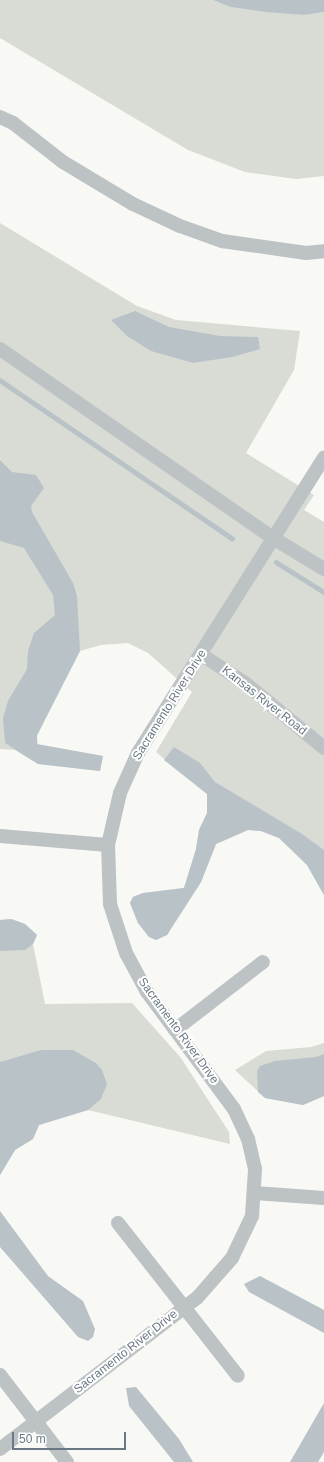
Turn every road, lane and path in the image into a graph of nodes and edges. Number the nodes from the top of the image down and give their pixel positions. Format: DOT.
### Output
graph roads {
  1 [pos="0,117"];
  2 [pos="324,251"];
  3 [pos="0,348"];
  4 [pos="324,458"];
  5 [pos="273,538"];
  6 [pos="324,569"];
  7 [pos="202,655"];
  8 [pos="324,748"];
  9 [pos="0,836"];
  10 [pos="108,845"];
  11 [pos="263,962"];
  12 [pos="175,1030"];
  13 [pos="255,1194"];
  14 [pos="324,1198"];
  15 [pos="118,1223"];
  16 [pos="185,1307"];
  17 [pos="0,1375"];
  18 [pos="238,1376"];
  19 [pos="37,1422"];
  20 [pos="0,1449"];
  21 [pos="67,1462"];
  1 -- 2 [label="street"];
  3 -- 5 [label="street"];
  4 -- 5 [label="street, Sacramento River Drive"];
  5 -- 6 [label="street"];
  5 -- 7 [label="street, Sacramento River Drive"];
  7 -- 8 [label="street, Kansas River Road"];
  7 -- 10 [label="street, Sacramento River Drive"];
  9 -- 10 [label="street"];
  10 -- 12 [label="street, Sacramento River Drive"];
  11 -- 12 [label="street"];
  12 -- 13 [label="street, Sacramento River Drive"];
  13 -- 14 [label="street"];
  13 -- 16 [label="street, Sacramento River Drive"];
  15 -- 16 [label="street"];
  16 -- 18 [label="street"];
  16 -- 19 [label="street, Sacramento River Drive"];
  17 -- 19 [label="street"];
  19 -- 20 [label="street, Sacramento River Drive"];
  19 -- 21 [label="street"];
}
